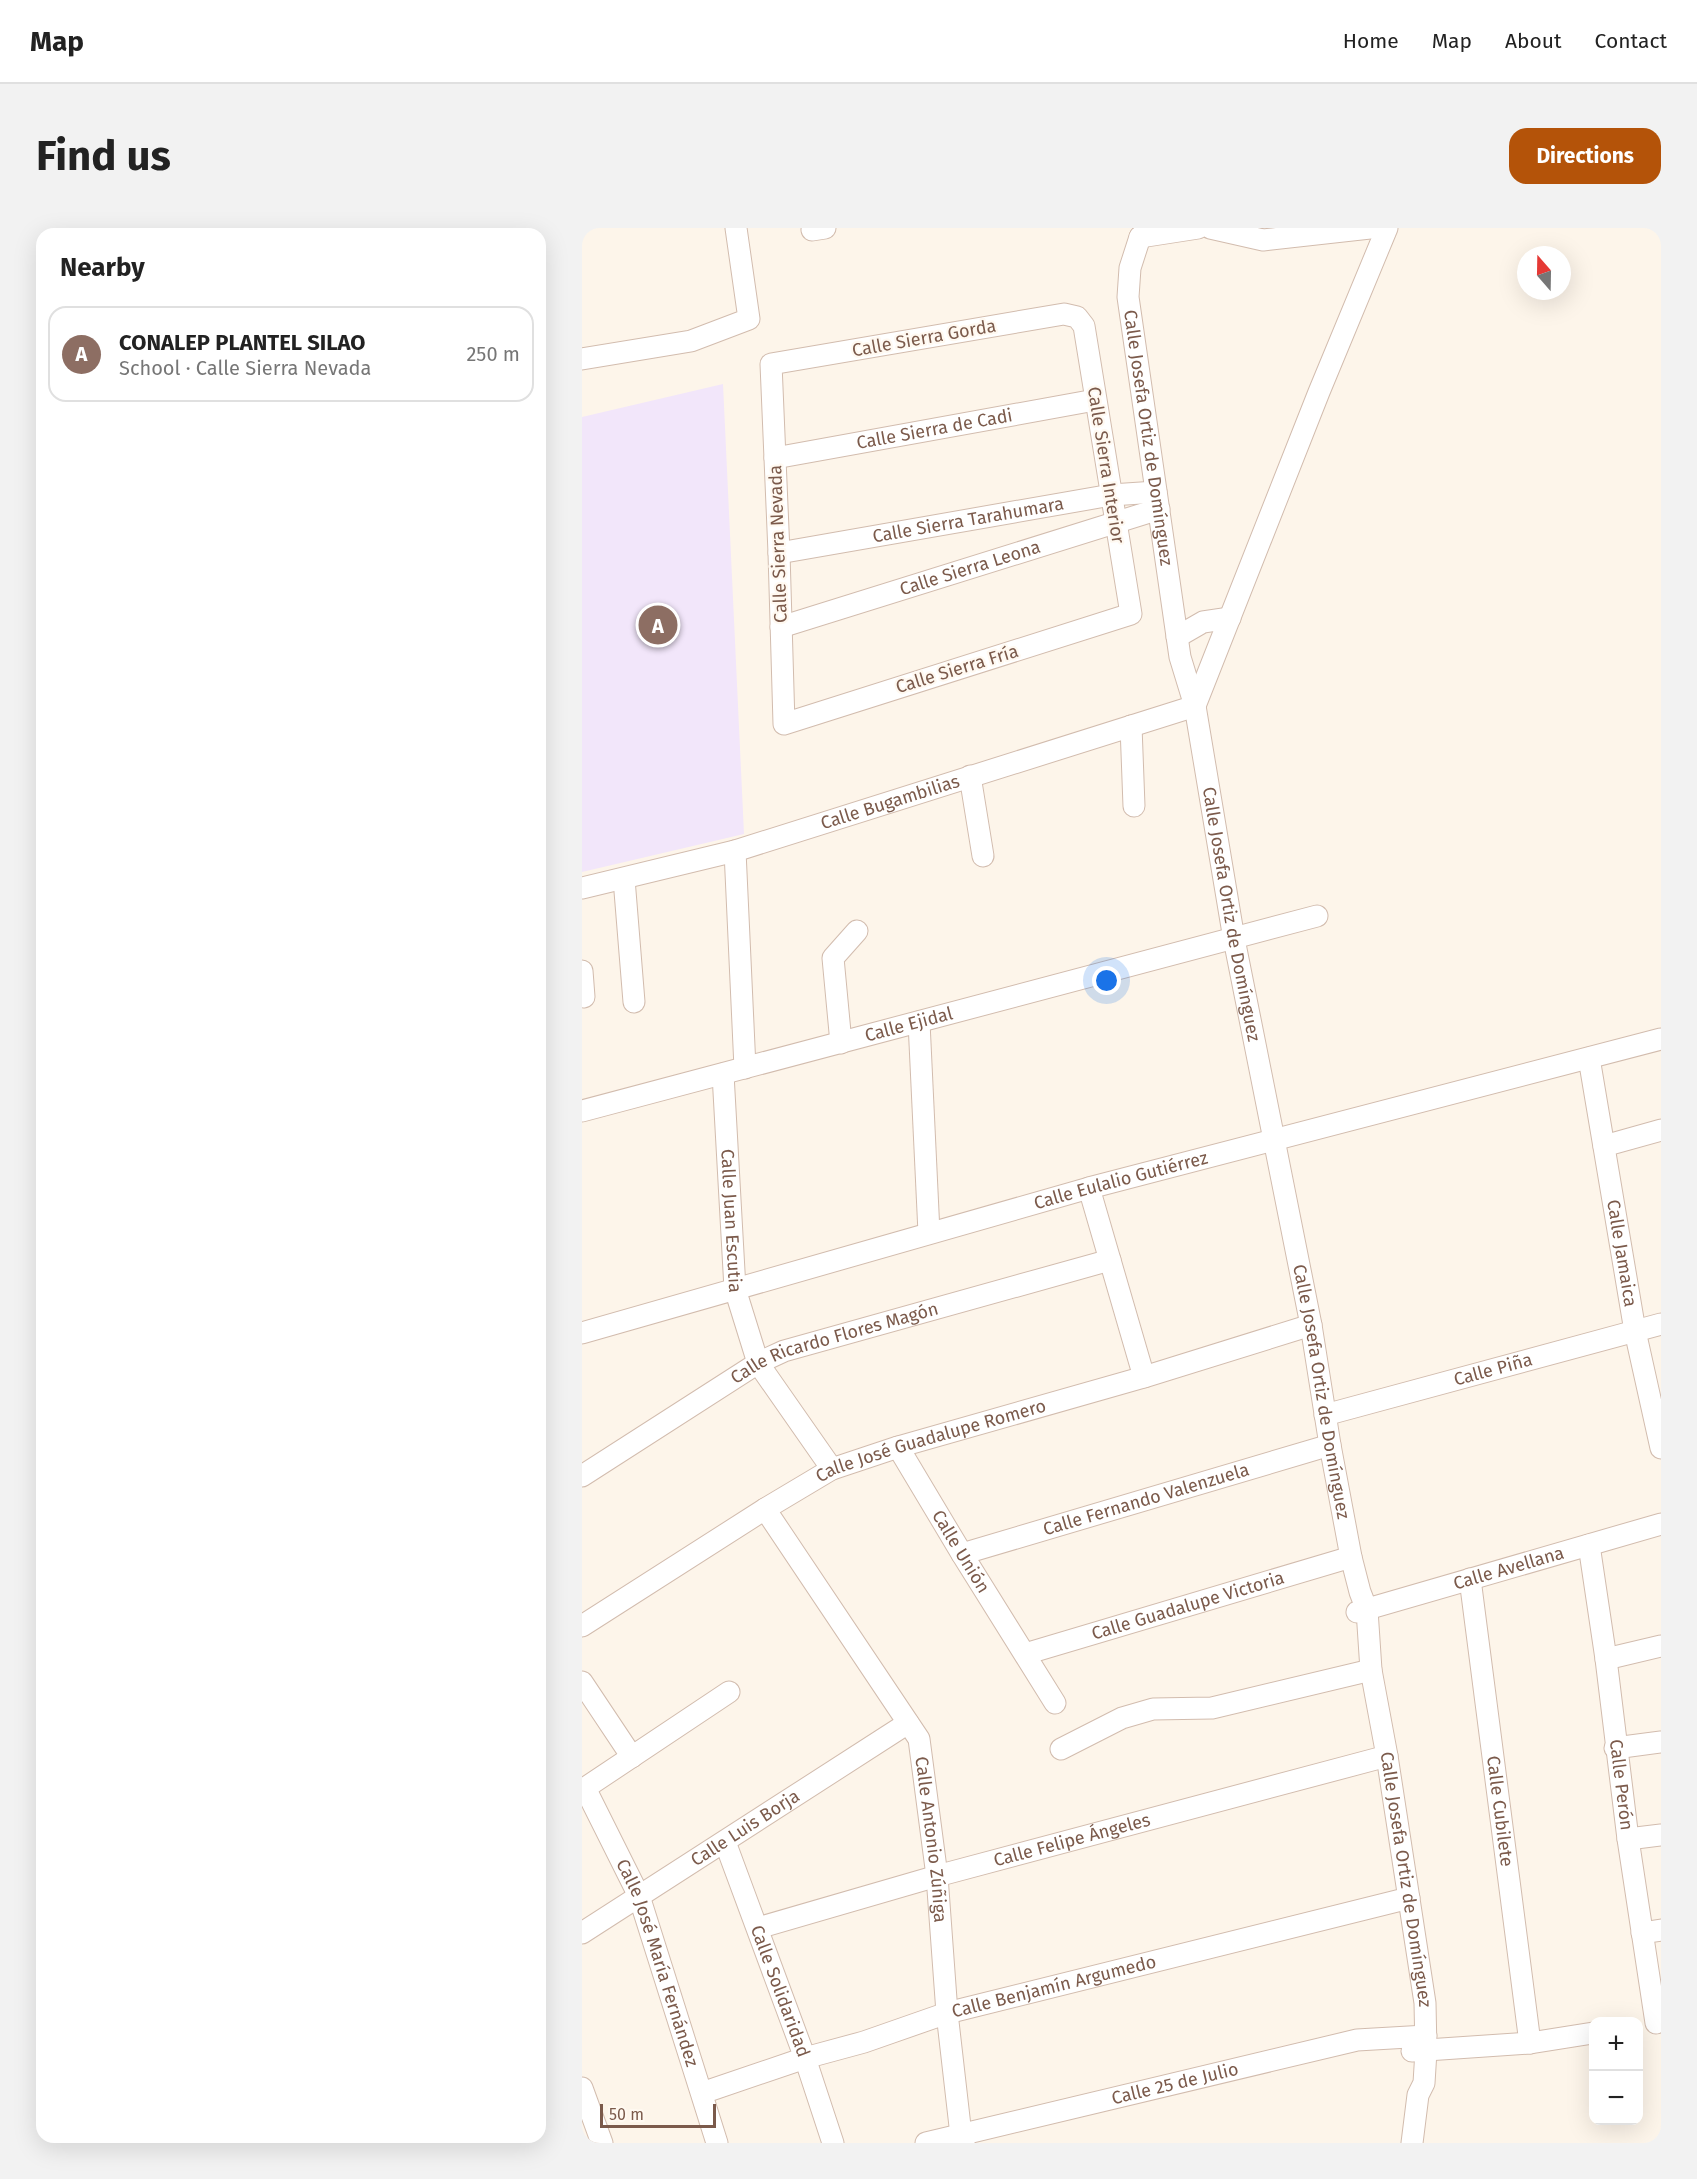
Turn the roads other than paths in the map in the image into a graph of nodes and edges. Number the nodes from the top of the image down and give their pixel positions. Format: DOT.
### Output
graph roads {
  1 [pos="736,228"];
  2 [pos="1198,228"];
  3 [pos="1210,228"];
  4 [pos="1370,228"];
  5 [pos="1387,228"];
  6 [pos="1138,233"];
  7 [pos="1077,317"];
  8 [pos="582,359"];
  9 [pos="771,364"];
  10 [pos="1095,400"];
  11 [pos="775,458"];
  12 [pos="1112,495"];
  13 [pos="1158,500"];
  14 [pos="1116,521"];
  15 [pos="779,553"];
  16 [pos="1131,614"];
  17 [pos="1230,618"];
  18 [pos="781,627"];
  19 [pos="1177,637"];
  20 [pos="1195,706"];
  21 [pos="784,724"];
  22 [pos="1131,726"];
  23 [pos="970,776"];
  24 [pos="1134,806"];
  25 [pos="735,851"];
  26 [pos="983,856"];
  27 [pos="624,879"];
  28 [pos="582,888"];
  29 [pos="1317,915"];
  30 [pos="857,931"];
  31 [pos="1234,939"];
  32 [pos="582,971"];
  33 [pos="584,997"];
  34 [pos="634,1002"];
  35 [pos="919,1022"];
  36 [pos="1661,1024"];
  37 [pos="1661,1039"];
  38 [pos="841,1043"];
  39 [pos="1589,1058"];
  40 [pos="745,1068"];
  41 [pos="1531,1073"];
  42 [pos="723,1074"];
  43 [pos="582,1111"];
  44 [pos="1661,1130"];
  45 [pos="1274,1140"];
  46 [pos="1604,1146"];
  47 [pos="1089,1188"];
  48 [pos="928,1233"];
  49 [pos="1110,1260"];
  50 [pos="735,1289"];
  51 [pos="1661,1324"];
  52 [pos="1311,1325"];
  53 [pos="1635,1331"];
  54 [pos="582,1334"];
  55 [pos="758,1363"];
  56 [pos="1144,1377"];
  57 [pos="1325,1415"];
  58 [pos="1660,1440"];
  59 [pos="1330,1445"];
  60 [pos="898,1447"];
  61 [pos="832,1469"];
  62 [pos="582,1476"];
  63 [pos="765,1509"];
  64 [pos="1661,1524"];
  65 [pos="1589,1545"];
  66 [pos="962,1554"];
  67 [pos="1351,1557"];
  68 [pos="1470,1579"];
  69 [pos="1361,1605"];
  70 [pos="582,1626"];
  71 [pos="1661,1646"];
  72 [pos="1025,1654"];
  73 [pos="1606,1659"];
  74 [pos="1366,1671"];
  75 [pos="582,1682"];
  76 [pos="729,1692"];
  77 [pos="1055,1703"];
  78 [pos="908,1723"];
  79 [pos="1661,1742"];
  80 [pos="1615,1748"];
  81 [pos="1061,1749"];
  82 [pos="632,1757"];
  83 [pos="1381,1759"];
  84 [pos="584,1789"];
  85 [pos="1661,1835"];
  86 [pos="1628,1839"];
  87 [pos="725,1842"];
  88 [pos="937,1876"];
  89 [pos="639,1896"];
  90 [pos="1404,1899"];
  91 [pos="758,1928"];
  92 [pos="1651,1931"];
  93 [pos="582,1933"];
  94 [pos="946,2013"];
  95 [pos="1652,2024"];
  96 [pos="1589,2034"];
  97 [pos="1419,2043"];
  98 [pos="1530,2043"];
  99 [pos="805,2058"];
  100 [pos="582,2088"];
  101 [pos="702,2093"];
  102 [pos="963,2139"];
  103 [pos="603,2143"];
  104 [pos="717,2143"];
  105 [pos="833,2143"];
  106 [pos="926,2143"];
  107 [pos="1412,2143"];
  1 -- 8 [label="street"];
  2 -- 6 [label="street"];
  3 -- 4 [label="street"];
  5 -- 17 [label="street"];
  6 -- 13 [label="street, Calle Josefa Ortiz de Domínguez"];
  7 -- 9 [label="street, Calle Sierra Gorda"];
  7 -- 10 [label="street, Calle Sierra Interior"];
  9 -- 11 [label="street, Calle Sierra Nevada"];
  10 -- 11 [label="street, Calle Sierra de Cadi"];
  10 -- 12 [label="street, Calle Sierra Interior"];
  11 -- 15 [label="street, Calle Sierra Nevada"];
  12 -- 13 [label="street, Calle Sierra Tarahumara"];
  12 -- 14 [label="street, Calle Sierra Interior"];
  12 -- 15 [label="street, Calle Sierra Tarahumara"];
  13 -- 14 [label="street, Calle Sierra Leona"];
  13 -- 19 [label="street, Calle Josefa Ortiz de Domínguez"];
  14 -- 16 [label="street, Calle Sierra Interior"];
  14 -- 18 [label="street, Calle Sierra Leona"];
  15 -- 18 [label="street, Calle Sierra Nevada"];
  16 -- 21 [label="street, Calle Sierra Fría"];
  17 -- 19 [label="street"];
  17 -- 20 [label="street"];
  18 -- 21 [label="street, Calle Sierra Nevada"];
  19 -- 20 [label="street, Calle Josefa Ortiz de Domínguez"];
  20 -- 22 [label="street, Calle Bugambilias"];
  20 -- 31 [label="street, Calle Josefa Ortiz de Domínguez"];
  22 -- 23 [label="street, Calle Bugambilias"];
  22 -- 24 [label="street"];
  23 -- 25 [label="street, Calle Bugambilias"];
  23 -- 26 [label="street"];
  25 -- 27 [label="street, Calle Bugambilias"];
  25 -- 40 [label="street"];
  27 -- 28 [label="street, Calle Bugambilias"];
  27 -- 34 [label="street"];
  29 -- 31 [label="street, Calle Ejidal"];
  30 -- 38 [label="street"];
  31 -- 35 [label="street, Calle Ejidal"];
  31 -- 45 [label="street, Calle Josefa Ortiz de Domínguez"];
  32 -- 33 [label="street"];
  35 -- 38 [label="street, Calle Ejidal"];
  35 -- 48 [label="street"];
  36 -- 41 [label="street"];
  37 -- 39 [label="street, Calle Eulalio Gutiérrez"];
  38 -- 40 [label="street, Calle Ejidal"];
  39 -- 41 [label="street, Calle Eulalio Gutiérrez"];
  39 -- 46 [label="street, Calle Jamaica"];
  40 -- 42 [label="street, Calle Ejidal"];
  41 -- 45 [label="street, Calle Eulalio Gutiérrez"];
  42 -- 43 [label="street, Calle Ejidal"];
  42 -- 50 [label="street, Calle Juan Escutia"];
  44 -- 46 [label="street"];
  45 -- 47 [label="street, Calle Eulalio Gutiérrez"];
  45 -- 52 [label="street, Calle Josefa Ortiz de Domínguez"];
  46 -- 53 [label="street, Calle Jamaica"];
  47 -- 48 [label="street, Calle Eulalio Gutiérrez"];
  47 -- 49 [label="street"];
  48 -- 50 [label="street, Calle Eulalio Gutiérrez"];
  49 -- 55 [label="street, Calle Ricardo Flores Magón"];
  49 -- 56 [label="street"];
  50 -- 54 [label="street, Calle Eulalio Gutiérrez"];
  50 -- 55 [label="street, Calle Juan Escutia"];
  51 -- 53 [label="street, Calle Piña"];
  52 -- 56 [label="street, Calle José Guadalupe Romero"];
  52 -- 57 [label="street, Calle Josefa Ortiz de Domínguez"];
  53 -- 57 [label="street, Calle Piña"];
  53 -- 58 [label="street, Calle Jamaica"];
  55 -- 61 [label="street, Calle Juan Escutia"];
  55 -- 62 [label="street, Calle Ricardo Flores Magón"];
  56 -- 60 [label="street, Calle José Guadalupe Romero"];
  57 -- 59 [label="street, Calle Josefa Ortiz de Domínguez"];
  59 -- 66 [label="street, Calle Fernando Valenzuela"];
  59 -- 67 [label="street, Calle Josefa Ortiz de Domínguez"];
  60 -- 61 [label="street, Calle José Guadalupe Romero"];
  60 -- 66 [label="street, Calle Unión"];
  61 -- 63 [label="street, Calle José Guadalupe Romero"];
  63 -- 70 [label="street, Calle José Guadalupe Romero"];
  63 -- 78 [label="street, Calle Antonio Zúñiga"];
  64 -- 65 [label="street, Calle Avellana"];
  65 -- 68 [label="street, Calle Avellana"];
  65 -- 73 [label="street, Calle Perón"];
  66 -- 72 [label="street, Calle Unión"];
  67 -- 69 [label="street, Calle Josefa Ortiz de Domínguez"];
  67 -- 72 [label="street, Calle Guadalupe Victoria"];
  68 -- 69 [label="street, Calle Avellana"];
  68 -- 98 [label="street, Calle Cubilete"];
  69 -- 74 [label="street, Calle Josefa Ortiz de Domínguez"];
  71 -- 73 [label="street"];
  72 -- 77 [label="street, Calle Unión"];
  73 -- 80 [label="street, Calle Perón"];
  74 -- 81 [label="street"];
  74 -- 83 [label="street, Calle Josefa Ortiz de Domínguez"];
  75 -- 82 [label="street"];
  76 -- 82 [label="street"];
  78 -- 87 [label="street, Calle Luis Borja"];
  78 -- 88 [label="street, Calle Antonio Zúñiga"];
  79 -- 80 [label="street"];
  80 -- 86 [label="street, Calle Perón"];
  82 -- 84 [label="street"];
  83 -- 88 [label="street, Calle Felipe Ángeles"];
  83 -- 90 [label="street, Calle Josefa Ortiz de Domínguez"];
  84 -- 89 [label="street, Calle José María Fernández"];
  85 -- 86 [label="street"];
  86 -- 92 [label="street, Calle Perón"];
  87 -- 89 [label="street, Calle Luis Borja"];
  87 -- 91 [label="street, Calle Solidaridad"];
  88 -- 91 [label="street, Calle Felipe Ángeles"];
  88 -- 94 [label="street, Calle Antonio Zúñiga"];
  89 -- 93 [label="street, Calle Luis Borja"];
  89 -- 101 [label="street, Calle José María Fernández"];
  90 -- 94 [label="street, Calle Benjamín Argumedo"];
  90 -- 97 [label="street, Calle Josefa Ortiz de Domínguez"];
  91 -- 99 [label="street, Calle Solidaridad"];
  92 -- 95 [label="street, Calle Perón"];
  94 -- 99 [label="street, Calle Benjamín Argumedo"];
  94 -- 102 [label="street, Calle Antonio Zúñiga"];
  96 -- 98 [label="street, Calle 25 de Julio"];
  97 -- 98 [label="street, Calle 25 de Julio"];
  97 -- 102 [label="street, Calle 25 de Julio"];
  97 -- 107 [label="street, Calle Josefa Ortiz de Domínguez"];
  99 -- 101 [label="street, Calle Benjamín Argumedo"];
  99 -- 105 [label="street, Calle Solidaridad"];
  100 -- 103 [label="street"];
  101 -- 104 [label="street, Calle José María Fernández"];
  102 -- 106 [label="street, Calle 25 de Julio"];
}
